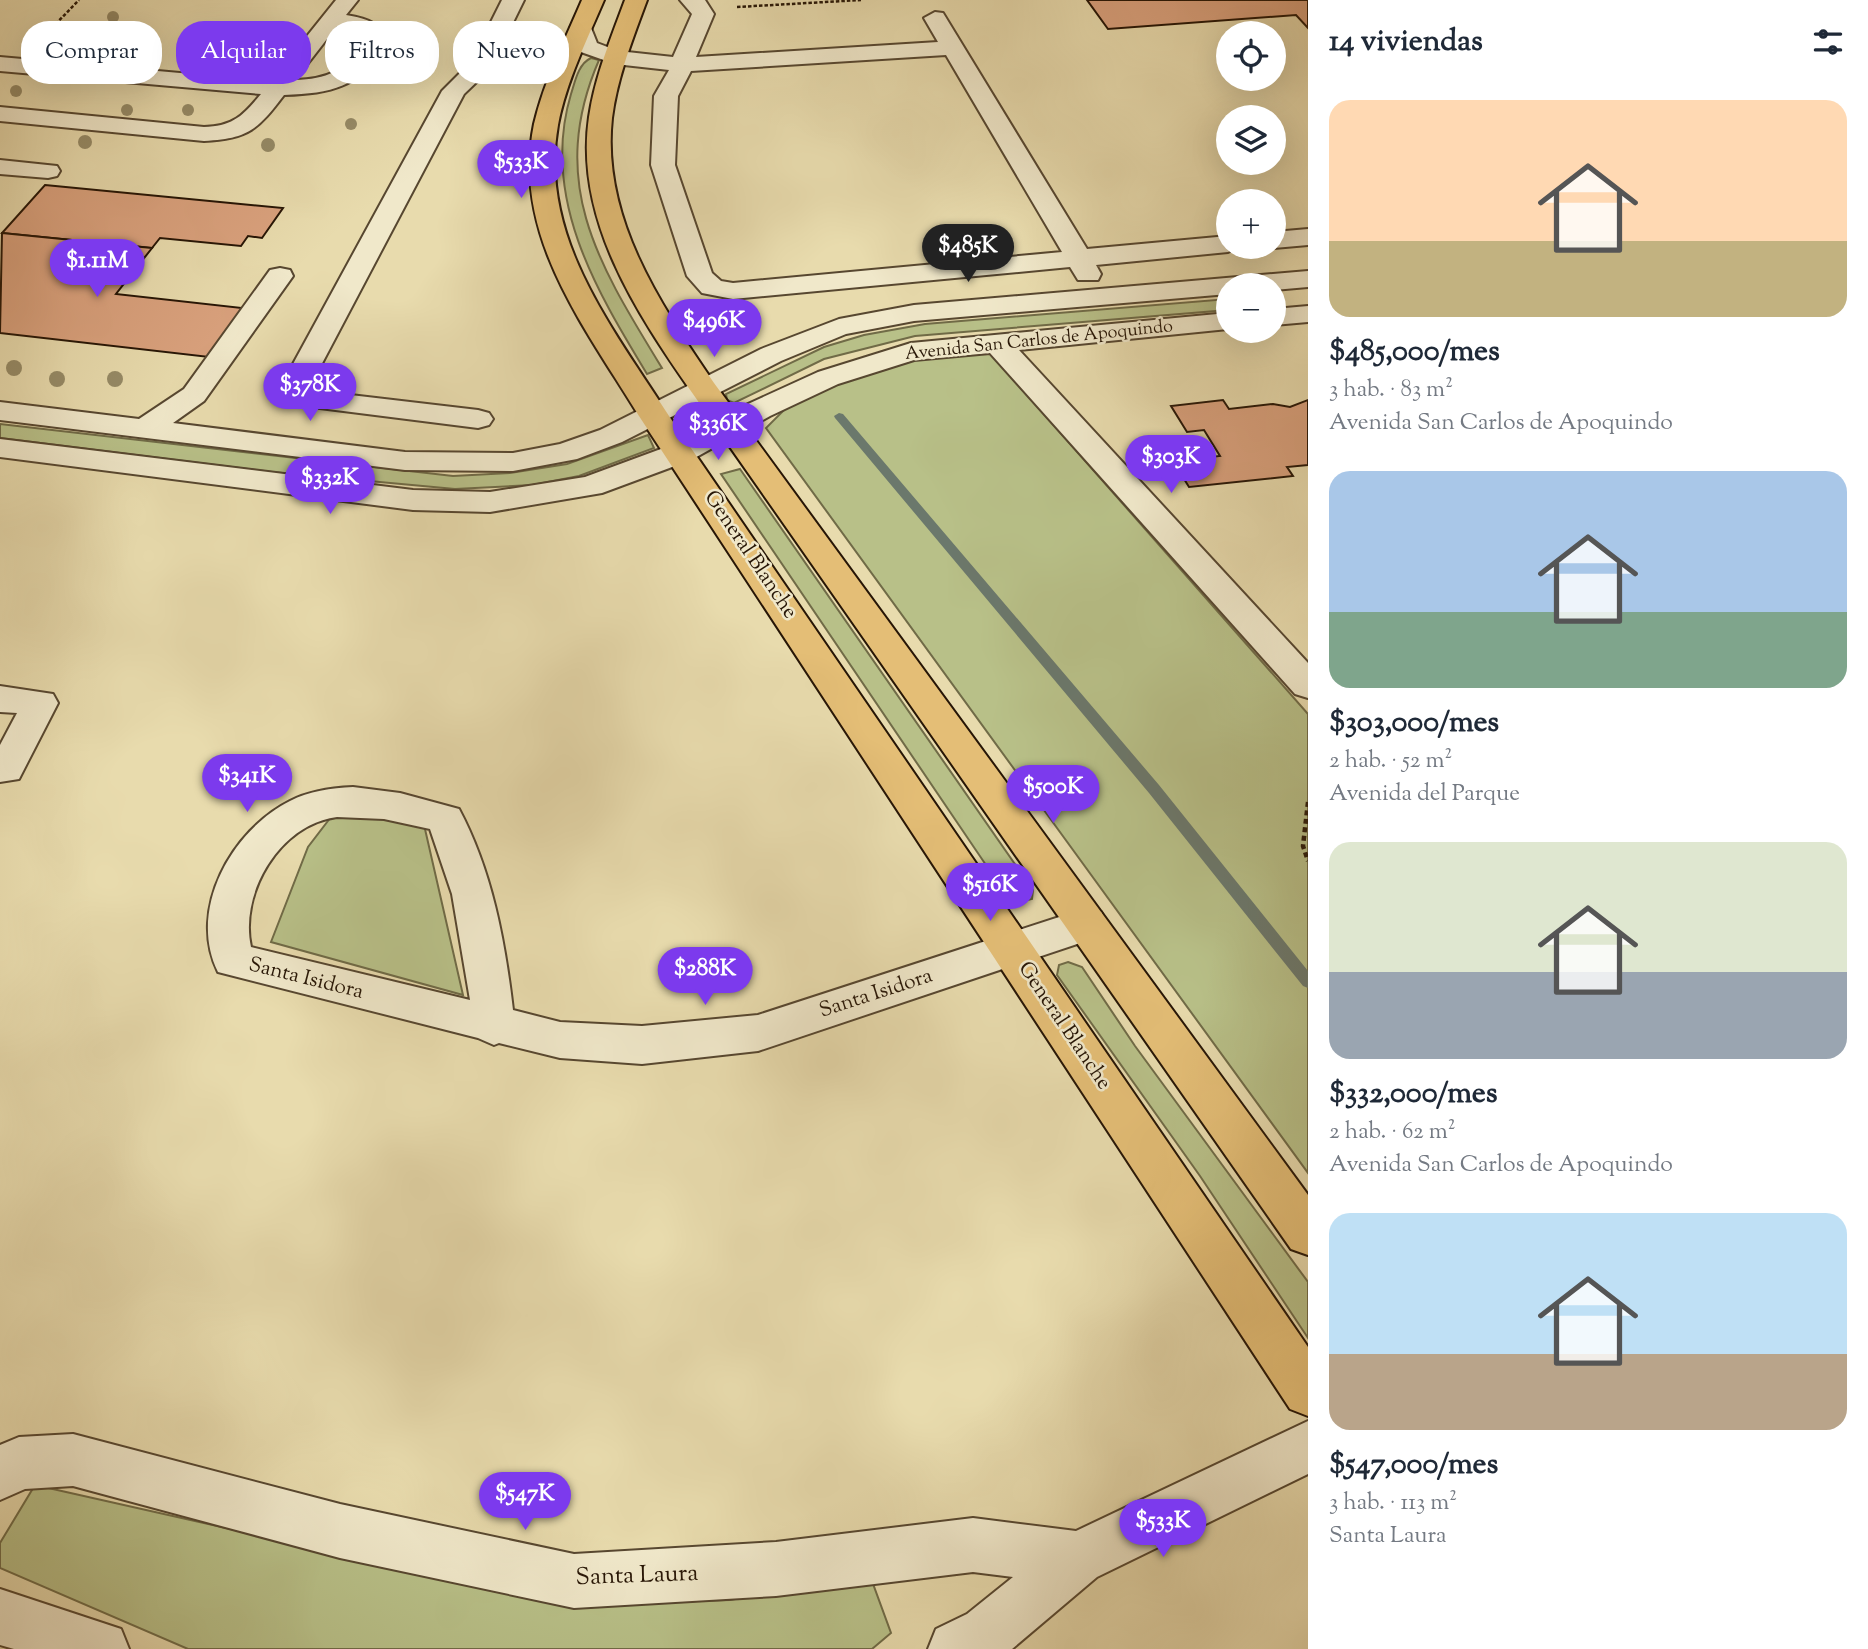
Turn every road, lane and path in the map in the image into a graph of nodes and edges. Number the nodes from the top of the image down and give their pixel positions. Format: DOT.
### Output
graph roads {
  1 [pos="347,0"];
  2 [pos="513,0"];
  3 [pos="593,0"];
  4 [pos="636,0"];
  5 [pos="862,0"];
  6 [pos="693,1"];
  7 [pos="935,18"];
  8 [pos="332,19"];
  9 [pos="502,21"];
  10 [pos="577,39"];
  11 [pos="569,40"];
  12 [pos="953,48"];
  13 [pos="618,49"];
  14 [pos="685,55"];
  15 [pos="0,64"];
  16 [pos="461,84"];
  17 [pos="277,88"];
  18 [pos="0,114"];
  19 [pos="0,167"];
  20 [pos="48,171"];
  21 [pos="1308,237"];
  22 [pos="1286,239"];
  23 [pos="1216,245"];
  24 [pos="1078,256"];
  25 [pos="280,276"];
  26 [pos="1308,279"];
  27 [pos="1286,281"];
  28 [pos="1216,287"];
  29 [pos="1106,297"];
  30 [pos="1308,314"];
  31 [pos="1286,316"];
  32 [pos="1216,322"];
  33 [pos="996,342"];
  34 [pos="703,388"];
  35 [pos="194,396"];
  36 [pos="310,400"];
  37 [pos="0,411"];
  38 [pos="654,416"];
  39 [pos="478,419"];
  40 [pos="730,425"];
  41 [pos="145,429"];
  42 [pos="204,436"];
  43 [pos="284,446"];
  44 [pos="0,448"];
  45 [pos="680,453"];
  46 [pos="1303,671"];
  47 [pos="0,699"];
  48 [pos="0,768"];
  49 [pos="1308,802"];
  50 [pos="1308,861"];
  51 [pos="1087,924"];
  52 [pos="1013,949"];
  53 [pos="494,1027"];
  54 [pos="1308,1233"];
  55 [pos="1308,1391"];
  56 [pos="1308,1447"];
  57 [pos="0,1474"];
  58 [pos="1079,1558"];
  59 [pos="0,1617"];
  60 [pos="101,1649"];
  61 [pos="956,1649"];
  1 -- 8 [label="street"];
  2 -- 9 [label="street"];
  3 -- 10 [label="main road, General Blanche"];
  4 -- 13 [label="main road"];
  5 -- 6 [label="path"];
  6 -- 14 [label="street"];
  7 -- 12 [label="street"];
  8 -- 17 [label="street"];
  8 -- 17 [label="street"];
  10 -- 11 [label="street"];
  10 -- 13 [label="street"];
  10 -- 38 [label="main road, General Blanche"];
  12 -- 14 [label="street"];
  12 -- 24 [label="street"];
  13 -- 14 [label="street"];
  13 -- 34 [label="main road"];
  14 -- 24 [label="street"];
  15 -- 17 [label="street"];
  16 -- 36 [label="street"];
  17 -- 18 [label="street"];
  19 -- 20 [label="street"];
  21 -- 22 [label="street"];
  23 -- 24 [label="street"];
  24 -- 29 [label="street"];
  25 -- 35 [label="street"];
  26 -- 27 [label="street"];
  28 -- 29 [label="street, Avenida San Carlos de Apoquindo"];
  29 -- 34 [label="street, Avenida San Carlos de Apoquindo"];
  30 -- 31 [label="street"];
  32 -- 33 [label="street, Avenida San Carlos de Apoquindo"];
  33 -- 40 [label="street, Avenida San Carlos de Apoquindo"];
  33 -- 46 [label="street"];
  34 -- 38 [label="street, Avenida San Carlos de Apoquindo"];
  34 -- 40 [label="main road"];
  35 -- 41 [label="street"];
  35 -- 42 [label="street"];
  36 -- 39 [label="street"];
  36 -- 43 [label="street"];
  37 -- 41 [label="street, Avenida San Carlos de Apoquindo"];
  38 -- 43 [label="street, Avenida San Carlos de Apoquindo"];
  38 -- 45 [label="main road, General Blanche"];
  40 -- 45 [label="street, Avenida San Carlos de Apoquindo"];
  40 -- 51 [label="main road"];
  41 -- 42 [label="street, Avenida San Carlos de Apoquindo"];
  42 -- 43 [label="street, Avenida San Carlos de Apoquindo"];
  44 -- 45 [label="street, Avenida San Carlos de Apoquindo"];
  45 -- 52 [label="main road, General Blanche"];
  47 -- 48 [label="street"];
  49 -- 50 [label="path"];
  51 -- 52 [label="street, Santa Isidora"];
  51 -- 54 [label="main road"];
  52 -- 53 [label="street, Santa Isidora"];
  52 -- 55 [label="main road, General Blanche"];
  53 -- 53 [label="street, Santa Isidora"];
  56 -- 58 [label="street"];
  57 -- 58 [label="street, Santa Laura"];
  58 -- 61 [label="street"];
  59 -- 60 [label="street"];
}
